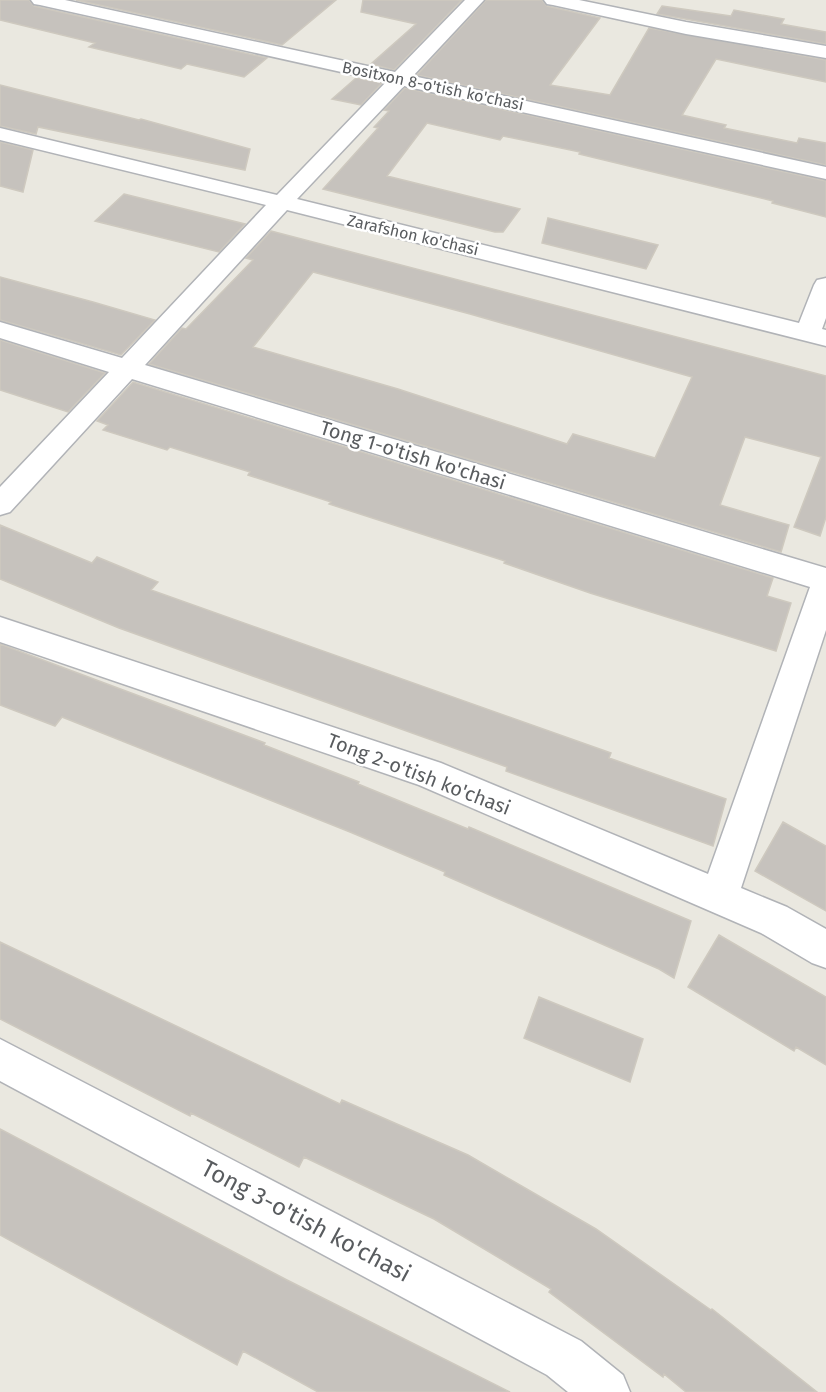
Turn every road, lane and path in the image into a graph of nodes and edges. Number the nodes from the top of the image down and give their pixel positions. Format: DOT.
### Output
graph roads {
  1 [pos="40,0"];
  2 [pos="475,0"];
  3 [pos="553,0"];
  4 [pos="826,52"];
  5 [pos="402,79"];
  6 [pos="0,134"];
  7 [pos="826,173"];
  8 [pos="281,203"];
  9 [pos="826,285"];
  10 [pos="0,330"];
  11 [pos="817,335"];
  12 [pos="127,370"];
  13 [pos="0,505"];
  14 [pos="826,582"];
  15 [pos="0,629"];
  16 [pos="719,897"];
  17 [pos="826,950"];
  18 [pos="0,1059"];
  19 [pos="606,1392"];
  1 -- 5 [label="street, Bositxon 8-o'tish ko'chasi"];
  2 -- 5 [label="street"];
  3 -- 4 [label="street"];
  5 -- 7 [label="street, Bositxon 8-o'tish ko'chasi"];
  5 -- 8 [label="street"];
  6 -- 8 [label="street, Zarafshon ko'chasi"];
  8 -- 11 [label="street, Zarafshon ko'chasi"];
  8 -- 12 [label="street"];
  9 -- 11 [label="street"];
  10 -- 12 [label="street, Tong 1-o'tish ko'chasi"];
  12 -- 13 [label="street"];
  12 -- 14 [label="street, Tong 1-o'tish ko'chasi"];
  14 -- 16 [label="street"];
  15 -- 16 [label="street, Tong 2-o'tish ko'chasi"];
  16 -- 17 [label="street, Tong 2-o'tish ko'chasi"];
  18 -- 19 [label="street, Tong 3-o'tish ko'chasi"];
}
